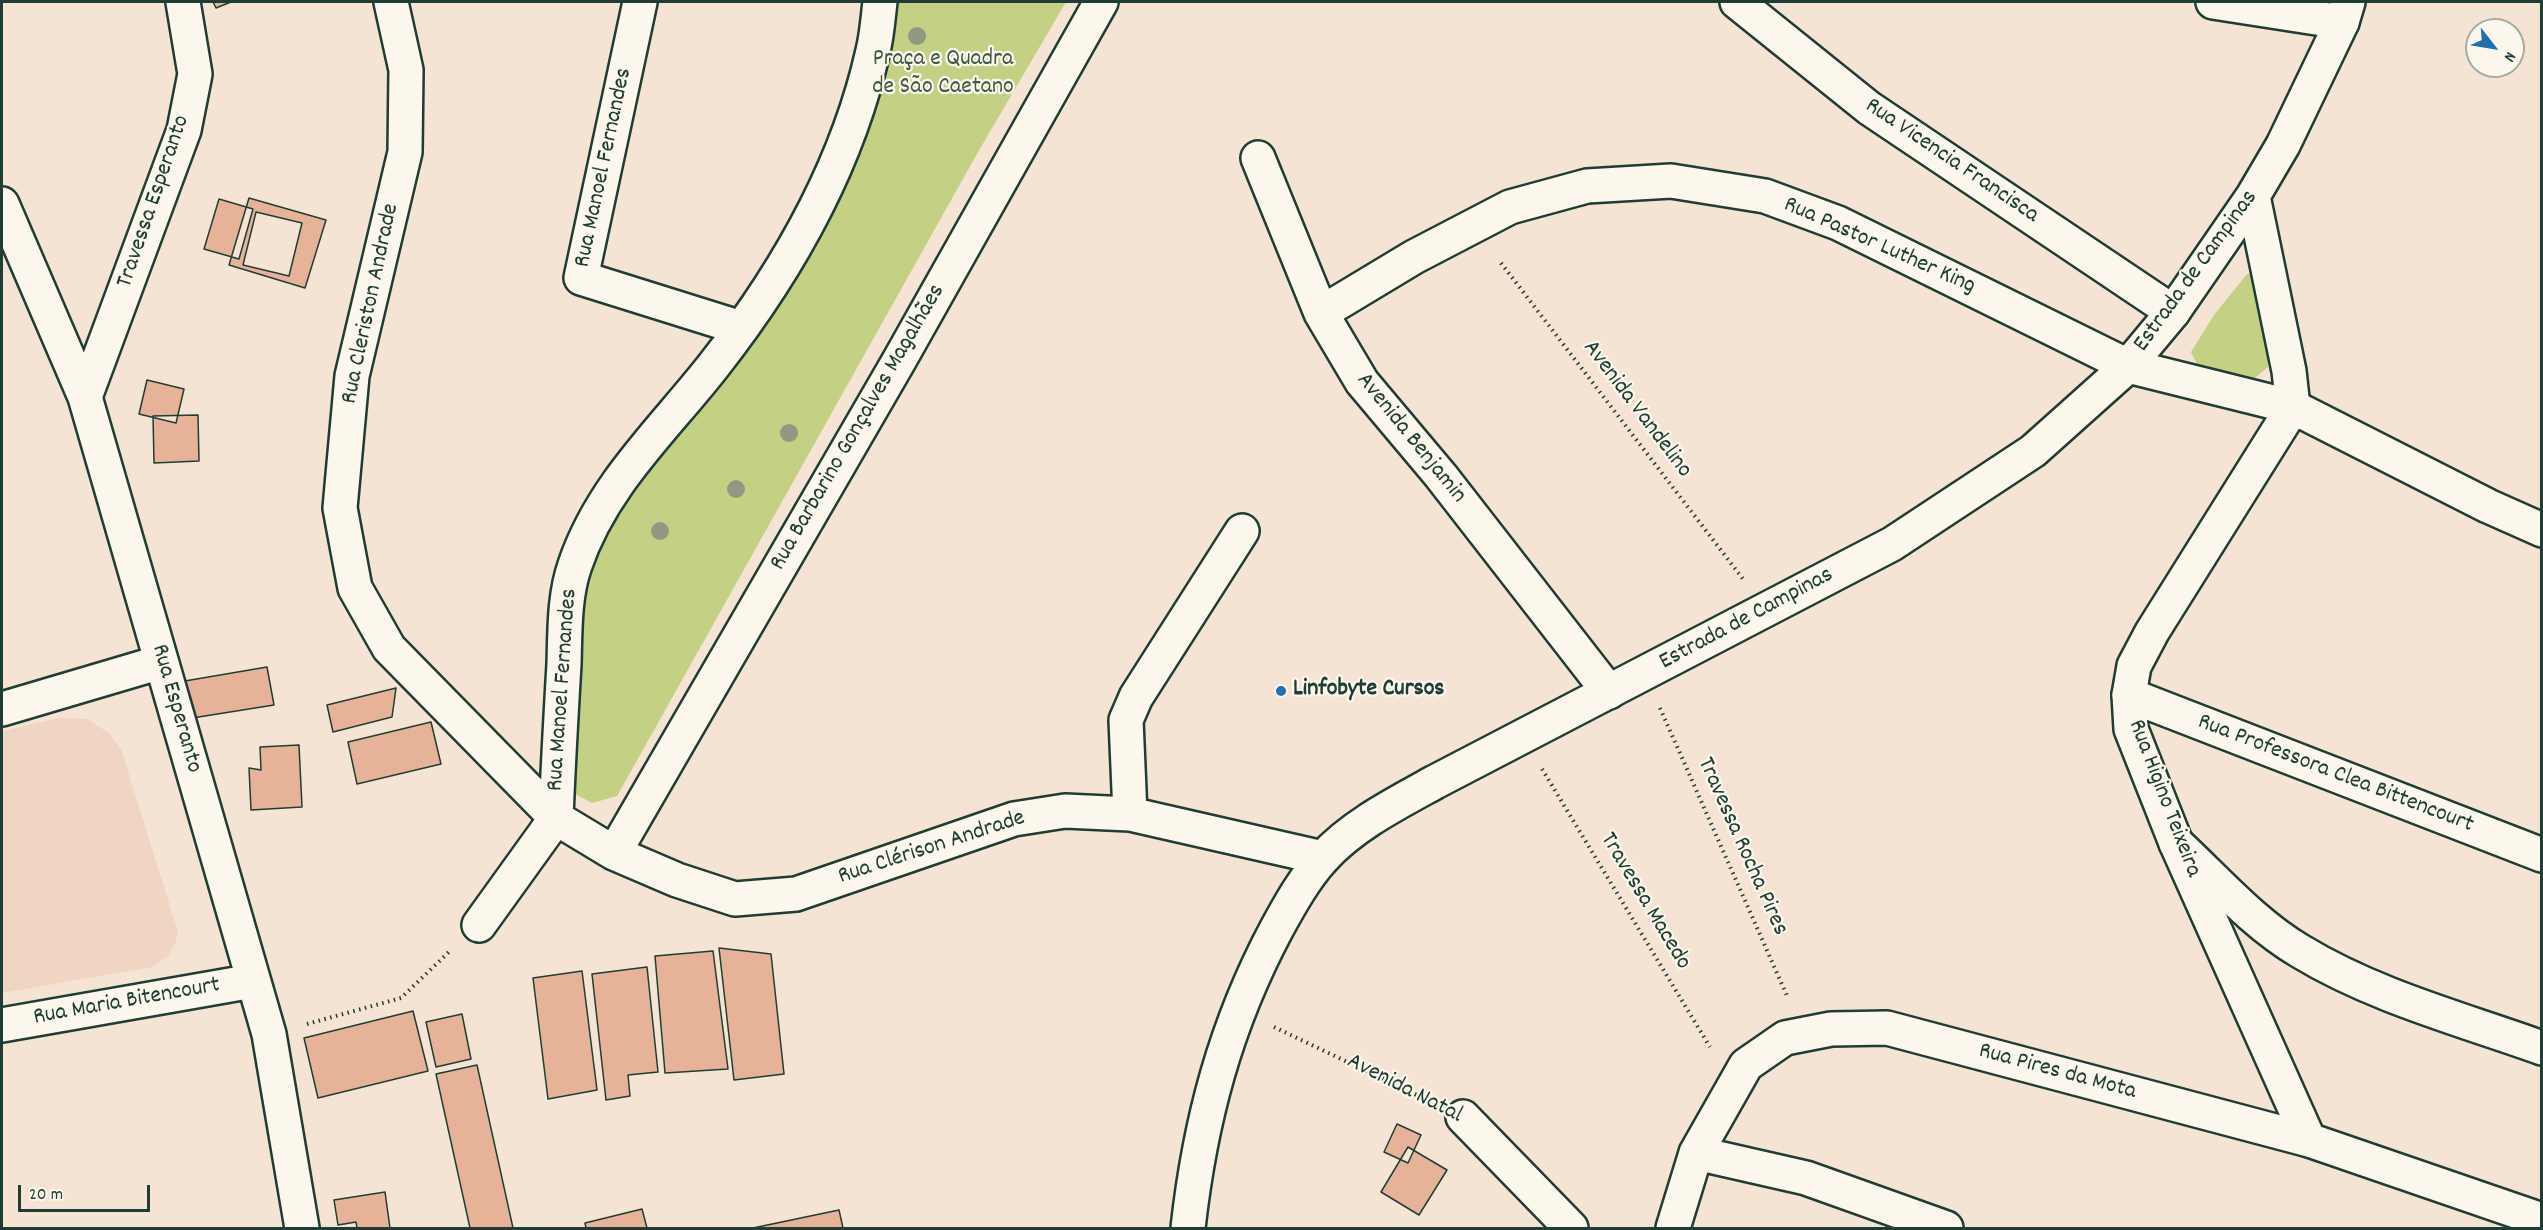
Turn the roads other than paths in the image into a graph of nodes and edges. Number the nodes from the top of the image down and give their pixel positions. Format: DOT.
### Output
graph roads {
  1 [pos="183,2"];
  2 [pos="391,2"];
  3 [pos="640,2"];
  4 [pos="880,2"];
  5 [pos="1101,2"];
  6 [pos="1737,2"];
  7 [pos="2213,2"];
  8 [pos="2345,12"];
  9 [pos="1258,158"];
  10 [pos="2253,196"];
  11 [pos="2,204"];
  12 [pos="2173,312"];
  13 [pos="1321,313"];
  14 [pos="741,328"];
  15 [pos="2128,366"];
  16 [pos="85,397"];
  17 [pos="2293,407"];
  18 [pos="1242,531"];
  19 [pos="2541,531"];
  20 [pos="161,662"];
  21 [pos="1609,692"];
  22 [pos="2128,695"];
  23 [pos="2,709"];
  24 [pos="1130,814"];
  25 [pos="556,818"];
  26 [pos="2176,843"];
  27 [pos="614,853"];
  28 [pos="2541,855"];
  29 [pos="1323,858"];
  30 [pos="478,925"];
  31 [pos="253,981"];
  32 [pos="2,1025"];
  33 [pos="2541,1048"];
  34 [pos="1463,1117"];
  35 [pos="2309,1140"];
  36 [pos="1696,1153"];
  37 [pos="2541,1220"];
  38 [pos="302,1228"];
  39 [pos="1188,1228"];
  40 [pos="1571,1228"];
  41 [pos="1673,1228"];
  42 [pos="1946,1228"];
  1 -- 16 [label="street, Travessa Esperanto"];
  2 -- 25 [label="street, Rua Cleriston Andrade"];
  3 -- 14 [label="street, Rua Manoel Fernandes"];
  4 -- 14 [label="street, Rua Manoel Fernandes"];
  5 -- 27 [label="street, Rua Barbarino Gonçalves Magalhães"];
  6 -- 12 [label="street, Rua Vicencia Francisca"];
  7 -- 8 [label="street"];
  8 -- 10 [label="street, Estrada de Campinas"];
  9 -- 13 [label="street, Avenida Benjamin"];
  10 -- 12 [label="street, Estrada de Campinas"];
  10 -- 17 [label="street"];
  11 -- 16 [label="street, Rua Esperanto"];
  12 -- 15 [label="street, Estrada de Campinas"];
  13 -- 15 [label="street, Rua Pastor Luther King"];
  13 -- 21 [label="street, Avenida Benjamin"];
  14 -- 25 [label="street, Rua Manoel Fernandes"];
  15 -- 17 [label="street, Rua Pastor Luther King"];
  15 -- 21 [label="street, Estrada de Campinas"];
  16 -- 20 [label="street, Rua Esperanto"];
  17 -- 19 [label="street, Rua Pastor Luther King"];
  17 -- 22 [label="street, Rua Higino Teixeira"];
  18 -- 24 [label="street"];
  20 -- 23 [label="street"];
  20 -- 31 [label="street, Rua Esperanto"];
  21 -- 29 [label="street, Estrada de Campinas"];
  22 -- 26 [label="street, Rua Higino Teixeira"];
  22 -- 28 [label="street, Rua Professora Clea Bittencourt"];
  24 -- 27 [label="street, Rua Clérison Andrade"];
  24 -- 29 [label="street, Rua Clérison Andrade"];
  25 -- 27 [label="street, Rua Clérison Andrade"];
  25 -- 30 [label="street"];
  26 -- 33 [label="street"];
  26 -- 35 [label="street, Rua Higino Teixeira"];
  29 -- 39 [label="street, Estrada de Campinas"];
  31 -- 32 [label="street, Rua Maria Bitencourt"];
  31 -- 38 [label="street, Rua Esperanto"];
  34 -- 40 [label="street, Avenida Natal"];
  35 -- 36 [label="street, Rua Pires da Mota"];
  35 -- 37 [label="street, Rua Pires da Mota"];
  36 -- 41 [label="street, Rua Pires da Mota"];
  36 -- 42 [label="street"];
}
